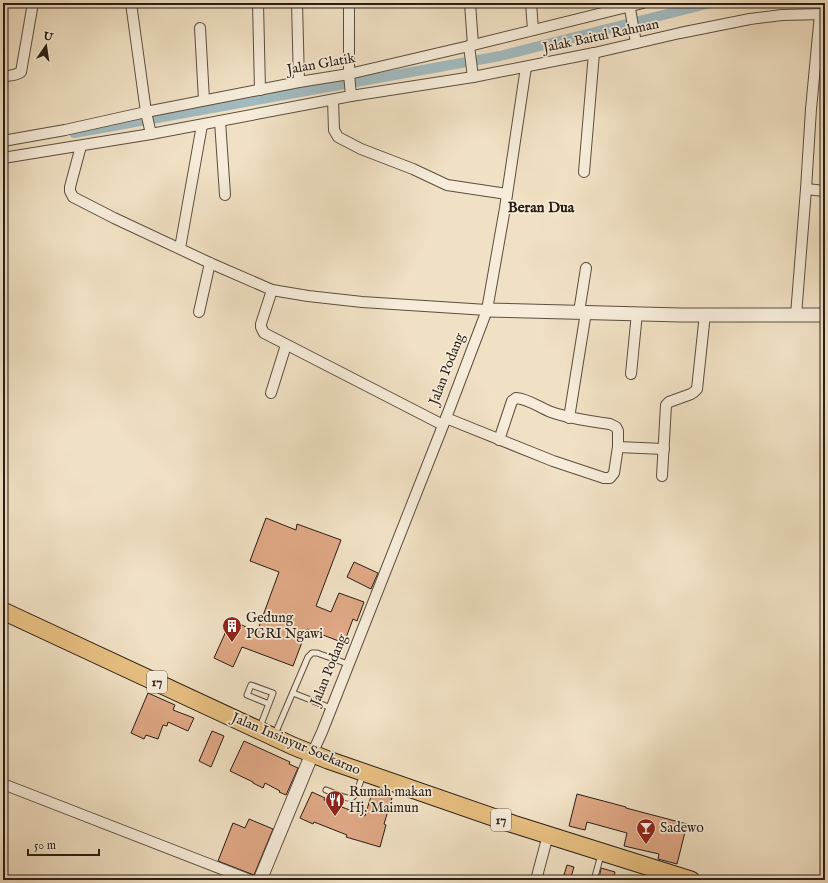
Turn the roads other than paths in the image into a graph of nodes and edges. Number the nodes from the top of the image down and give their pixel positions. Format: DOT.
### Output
graph roads {
  1 [pos="33,3"];
  2 [pos="131,3"];
  3 [pos="258,3"];
  4 [pos="296,3"];
  5 [pos="349,3"];
  6 [pos="470,3"];
  7 [pos="531,3"];
  8 [pos="643,3"];
  9 [pos="629,5"];
  10 [pos="823,14"];
  11 [pos="200,28"];
  12 [pos="533,30"];
  13 [pos="636,43"];
  14 [pos="471,48"];
  15 [pos="594,53"];
  16 [pos="526,67"];
  17 [pos="349,76"];
  18 [pos="3,77"];
  19 [pos="473,77"];
  20 [pos="299,82"];
  21 [pos="260,90"];
  22 [pos="350,93"];
  23 [pos="204,100"];
  24 [pos="333,100"];
  25 [pos="148,122"];
  26 [pos="220,122"];
  27 [pos="202,125"];
  28 [pos="65,138"];
  29 [pos="3,141"];
  30 [pos="81,146"];
  31 [pos="3,158"];
  32 [pos="584,172"];
  33 [pos="806,189"];
  34 [pos="825,192"];
  35 [pos="507,194"];
  36 [pos="225,195"];
  37 [pos="180,248"];
  38 [pos="210,263"];
  39 [pos="586,268"];
  40 [pos="272,290"];
  41 [pos="487,310"];
  42 [pos="198,312"];
  43 [pos="583,312"];
  44 [pos="637,313"];
  45 [pos="705,314"];
  46 [pos="796,315"];
  47 [pos="825,315"];
  48 [pos="286,345"];
  49 [pos="631,374"];
  50 [pos="271,392"];
  51 [pos="569,418"];
  52 [pos="445,421"];
  53 [pos="499,440"];
  54 [pos="618,447"];
  55 [pos="664,449"];
  56 [pos="662,476"];
  57 [pos="3,610"];
  58 [pos="348,664"];
  59 [pos="293,693"];
  60 [pos="269,704"];
  61 [pos="331,708"];
  62 [pos="266,733"];
  63 [pos="312,754"];
  64 [pos="364,772"];
  65 [pos="3,784"];
  66 [pos="326,790"];
  67 [pos="548,835"];
  68 [pos="601,852"];
  69 [pos="250,880"];
  70 [pos="260,880"];
  71 [pos="536,880"];
  72 [pos="594,880"];
  73 [pos="691,880"];
  1 -- 18 [label="street"];
  2 -- 25 [label="street"];
  3 -- 21 [label="street"];
  4 -- 20 [label="street"];
  5 -- 17 [label="street"];
  6 -- 14 [label="street"];
  7 -- 12 [label="street"];
  8 -- 9 [label="street, Jalan Glatik"];
  9 -- 12 [label="street, Jalan Glatik"];
  9 -- 13 [label="street"];
  10 -- 13 [label="street, Jalak Baitul Rahman"];
  10 -- 33 [label="street"];
  11 -- 23 [label="street"];
  12 -- 14 [label="street, Jalan Glatik"];
  13 -- 15 [label="street, Jalak Baitul Rahman"];
  14 -- 17 [label="street, Jalan Glatik"];
  14 -- 19 [label="street"];
  15 -- 16 [label="street, Jalak Baitul Rahman"];
  15 -- 32 [label="street"];
  16 -- 19 [label="street, Jalak Baitul Rahman"];
  16 -- 35 [label="street, Jalan Podang"];
  17 -- 20 [label="street, Jalan Glatik"];
  17 -- 22 [label="street"];
  19 -- 22 [label="street, Jalak Baitul Rahman"];
  20 -- 21 [label="street, Jalan Glatik"];
  21 -- 23 [label="street, Jalan Glatik"];
  22 -- 24 [label="street, Jalak Baitul Rahman"];
  23 -- 25 [label="street, Jalan Glatik"];
  24 -- 26 [label="street, Jalak Baitul Rahman"];
  24 -- 35 [label="street"];
  25 -- 27 [label="street, Jalak Baitul Rahman"];
  25 -- 28 [label="street, Jalan Glatik"];
  25 -- 30 [label="street"];
  26 -- 27 [label="street, Jalak Baitul Rahman"];
  26 -- 36 [label="street"];
  27 -- 37 [label="street"];
  28 -- 29 [label="street, Jalan Glatik"];
  28 -- 30 [label="street"];
  28 -- 31 [label="street"];
  30 -- 37 [label="street"];
  33 -- 34 [label="street"];
  33 -- 46 [label="street"];
  35 -- 41 [label="street, Jalan Podang"];
  37 -- 38 [label="street"];
  38 -- 40 [label="street"];
  38 -- 42 [label="street"];
  39 -- 43 [label="street"];
  40 -- 41 [label="street"];
  40 -- 48 [label="street"];
  41 -- 43 [label="street"];
  41 -- 52 [label="street, Jalan Podang"];
  43 -- 44 [label="street"];
  43 -- 51 [label="street"];
  44 -- 45 [label="street"];
  44 -- 49 [label="street"];
  45 -- 46 [label="street"];
  45 -- 55 [label="street"];
  46 -- 47 [label="street"];
  48 -- 50 [label="street"];
  48 -- 52 [label="street"];
  51 -- 53 [label="street"];
  51 -- 54 [label="street"];
  52 -- 53 [label="street"];
  52 -- 58 [label="street, Jalan Podang"];
  53 -- 54 [label="street"];
  54 -- 55 [label="street"];
  55 -- 56 [label="street"];
  57 -- 62 [label="highway, Jalan Insinyur Soekarno / 17"];
  58 -- 59 [label="lane"];
  58 -- 61 [label="street, Jalan Podang"];
  59 -- 61 [label="lane"];
  59 -- 62 [label="lane"];
  60 -- 60 [label="lane"];
  60 -- 62 [label="lane"];
  61 -- 63 [label="street, Jalan Podang"];
  62 -- 63 [label="highway, Jalan Insinyur Soekarno / 17"];
  63 -- 64 [label="highway, Jalan Insinyur Soekarno / 17"];
  63 -- 70 [label="street"];
  64 -- 66 [label="lane"];
  64 -- 67 [label="highway, Jalan Insinyur Soekarno / 17"];
  65 -- 69 [label="street"];
  67 -- 68 [label="highway, Jalan Insinyur Soekarno / 17"];
  67 -- 71 [label="street"];
  68 -- 72 [label="lane"];
  68 -- 73 [label="highway, Jalan Insinyur Soekarno / 17"];
}
